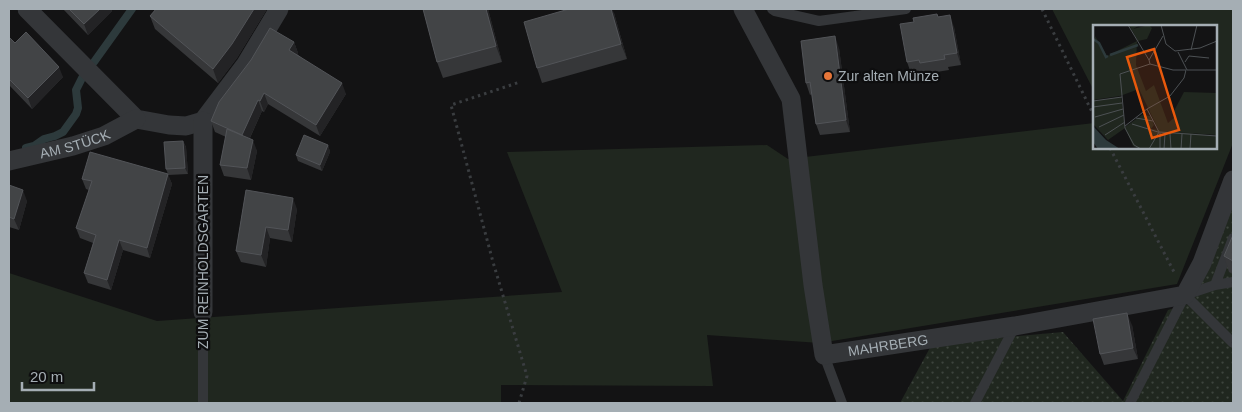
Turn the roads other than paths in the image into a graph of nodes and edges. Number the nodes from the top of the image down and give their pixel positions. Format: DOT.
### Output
graph roads {
  1 [pos="27,9"];
  2 [pos="279,9"];
  3 [pos="743,9"];
  4 [pos="772,9"];
  5 [pos="906,9"];
  6 [pos="136,119"];
  7 [pos="203,121"];
  8 [pos="9,161"];
  9 [pos="1233,180"];
  10 [pos="1233,238"];
  11 [pos="1233,282"];
  12 [pos="1214,285"];
  13 [pos="1186,295"];
  14 [pos="203,312"];
  15 [pos="1015,326"];
  16 [pos="1233,343"];
  17 [pos="824,355"];
  18 [pos="203,403"];
  19 [pos="842,403"];
  20 [pos="975,403"];
  21 [pos="1130,403"];
  1 -- 6 [label="street"];
  2 -- 7 [label="street"];
  3 -- 17 [label="street"];
  4 -- 5 [label="lane"];
  6 -- 7 [label="street"];
  6 -- 8 [label="street, AM STÜCK"];
  7 -- 14 [label="street, ZUM REINHOLDSGARTEN"];
  9 -- 13 [label="street"];
  10 -- 12 [label="lane"];
  11 -- 12 [label="lane"];
  12 -- 13 [label="lane"];
  13 -- 15 [label="street, MAHRBERG"];
  13 -- 16 [label="lane"];
  13 -- 21 [label="lane"];
  14 -- 18 [label="lane, ZUM REINHOLDSGARTEN"];
  15 -- 17 [label="street, MAHRBERG"];
  15 -- 20 [label="lane"];
  17 -- 19 [label="lane"];
}
